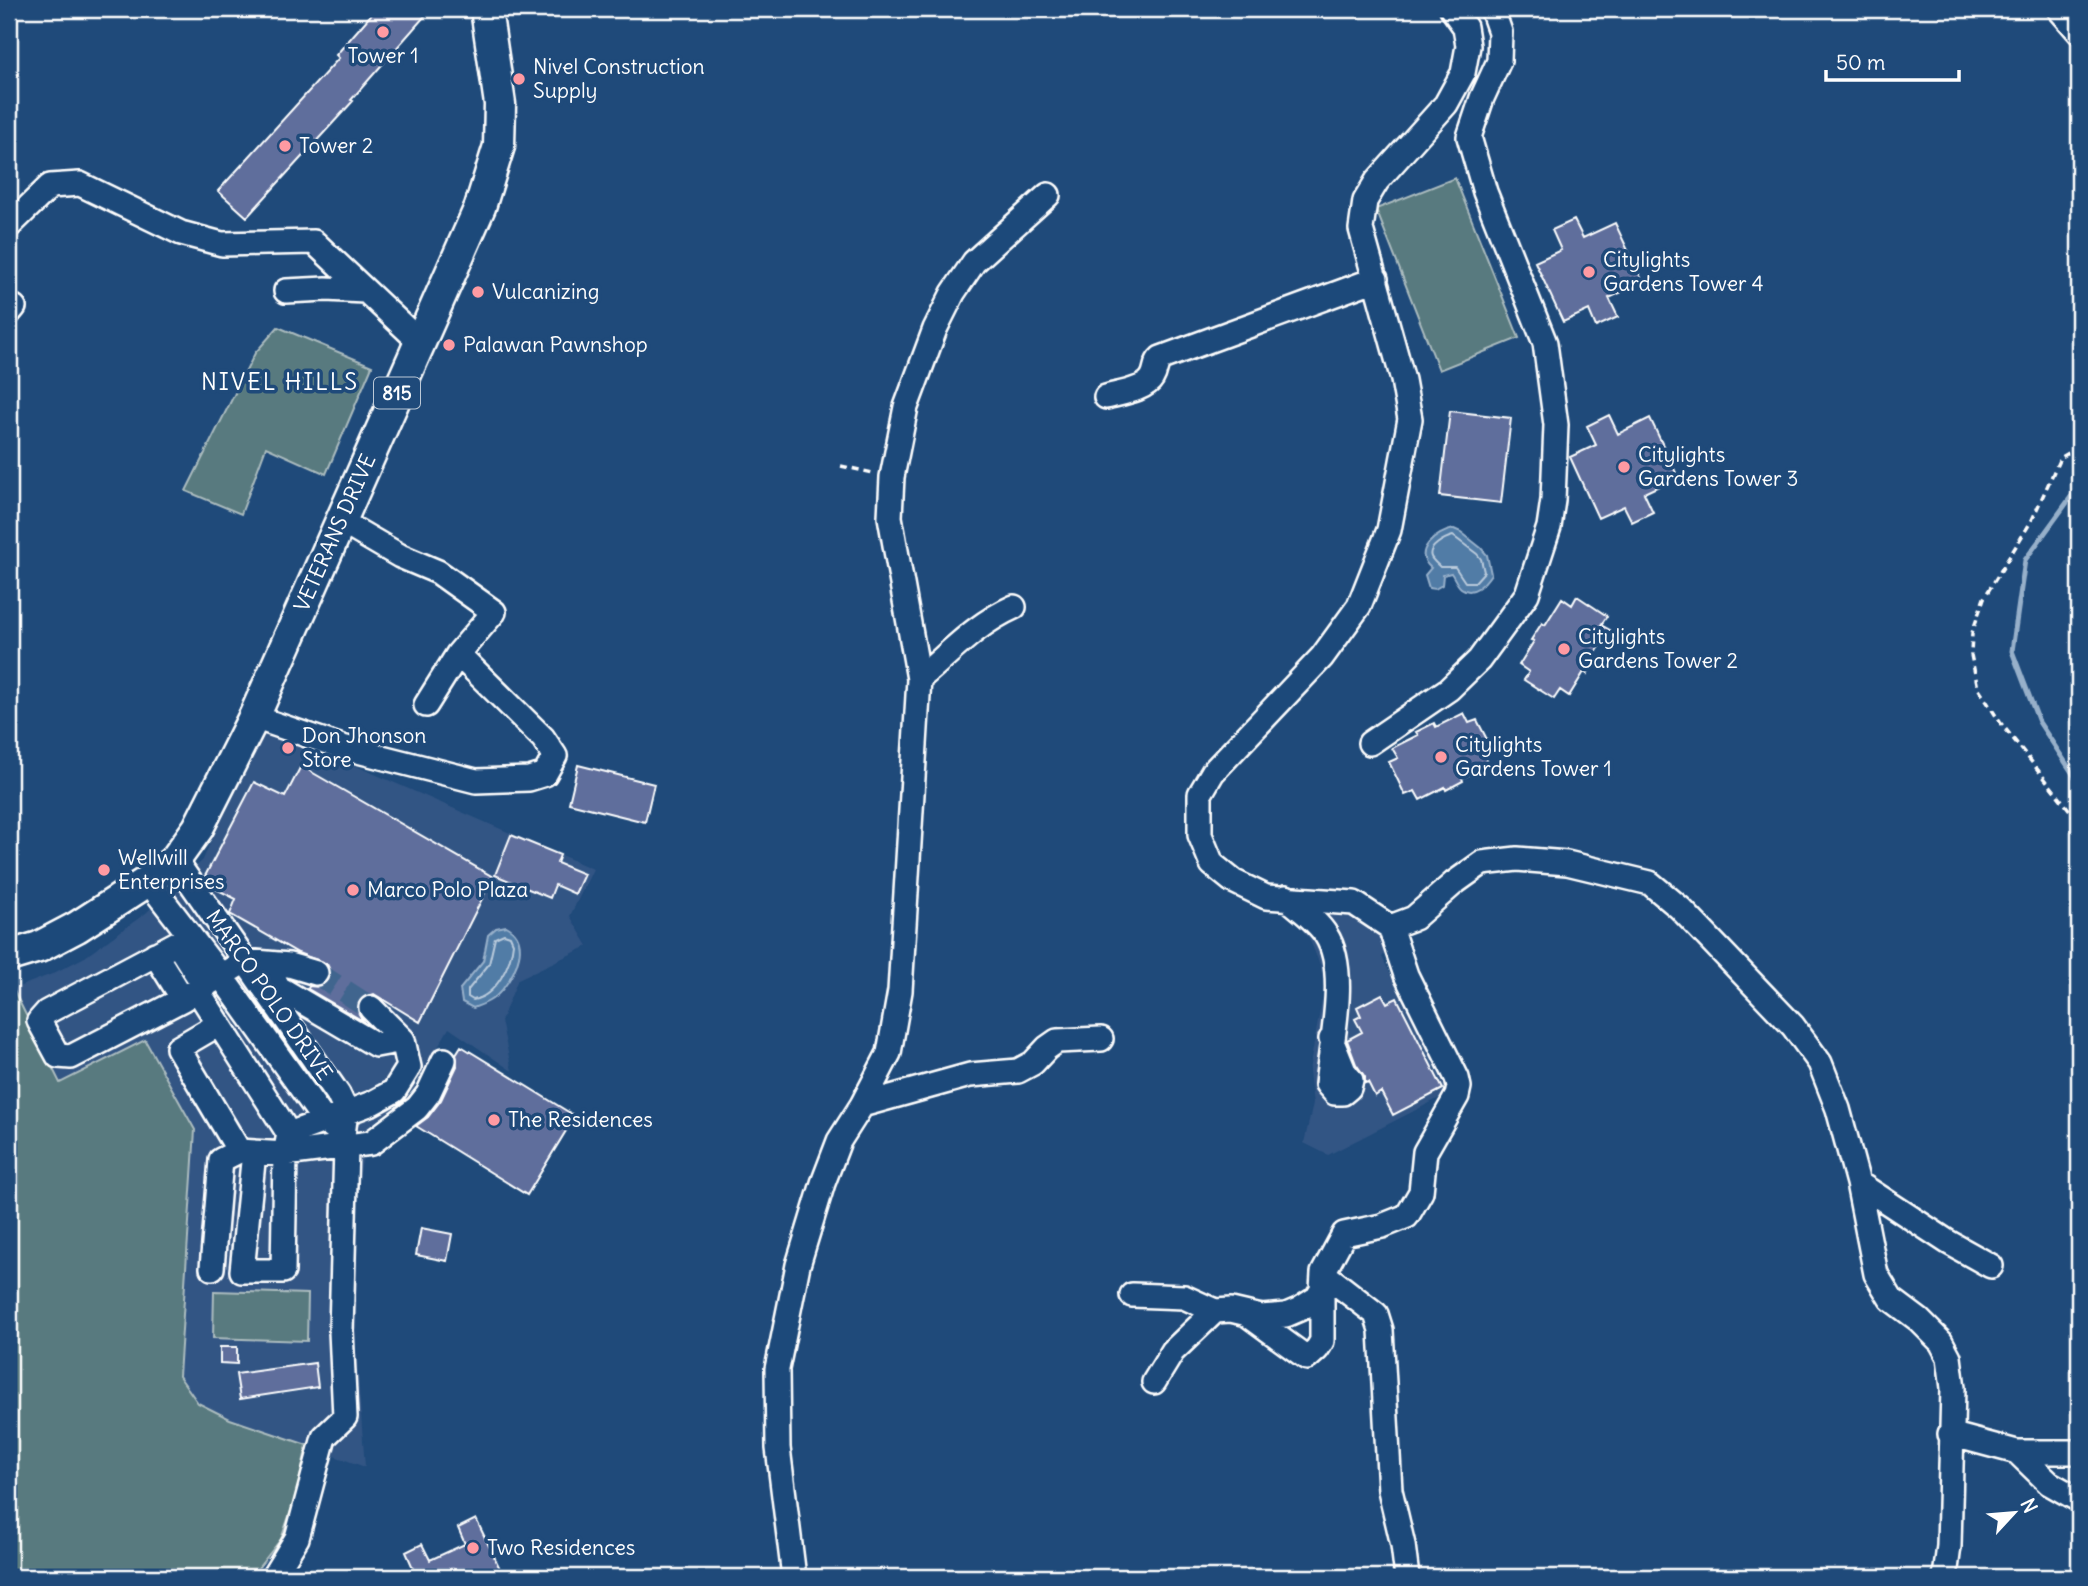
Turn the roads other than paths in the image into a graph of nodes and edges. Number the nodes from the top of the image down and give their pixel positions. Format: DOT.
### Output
graph roads {
  1 [pos="486,9"];
  2 [pos="1452,9"];
  3 [pos="1492,9"];
  4 [pos="2059,9"];
  5 [pos="2079,32"];
  6 [pos="1048,195"];
  7 [pos="9,226"];
  8 [pos="1376,279"];
  9 [pos="364,290"];
  10 [pos="286,291"];
  11 [pos="421,342"];
  12 [pos="1106,397"];
  13 [pos="340,521"];
  14 [pos="1014,607"];
  15 [pos="458,654"];
  16 [pos="919,679"];
  17 [pos="426,705"];
  18 [pos="254,717"];
  19 [pos="1370,743"];
  20 [pos="175,860"];
  21 [pos="148,881"];
  22 [pos="1286,897"];
  23 [pos="1390,927"];
  24 [pos="9,956"];
  25 [pos="254,962"];
  26 [pos="316,973"];
  27 [pos="202,988"];
  28 [pos="371,1007"];
  29 [pos="219,1024"];
  30 [pos="1101,1039"];
  31 [pos="403,1040"];
  32 [pos="444,1060"];
  33 [pos="1336,1074"];
  34 [pos="862,1105"];
  35 [pos="346,1111"];
  36 [pos="324,1120"];
  37 [pos="344,1141"];
  38 [pos="287,1144"];
  39 [pos="246,1151"];
  40 [pos="1858,1183"];
  41 [pos="1992,1266"];
  42 [pos="212,1268"];
  43 [pos="1323,1281"];
  44 [pos="1132,1295"];
  45 [pos="1215,1311"];
  46 [pos="1245,1312"];
  47 [pos="1154,1382"];
  48 [pos="1950,1433"];
  49 [pos="2017,1452"];
  50 [pos="2079,1452"];
  51 [pos="2079,1500"];
  52 [pos="273,1577"];
  53 [pos="794,1577"];
  54 [pos="1407,1577"];
  55 [pos="1945,1577"];
  1 -- 11 [label="main road, VETERANS DRIVE / 815"];
  2 -- 8 [label="street"];
  3 -- 19 [label="street"];
  4 -- 5 [label="street"];
  6 -- 16 [label="street"];
  7 -- 9 [label="street"];
  8 -- 12 [label="street"];
  8 -- 22 [label="street"];
  9 -- 10 [label="street"];
  9 -- 11 [label="street"];
  11 -- 13 [label="main road, VETERANS DRIVE / 815"];
  13 -- 15 [label="street"];
  13 -- 18 [label="main road, VETERANS DRIVE / 815"];
  14 -- 16 [label="street"];
  15 -- 17 [label="street"];
  15 -- 18 [label="street"];
  16 -- 34 [label="street"];
  18 -- 20 [label="main road, VETERANS DRIVE / 815"];
  20 -- 21 [label="main road, VETERANS DRIVE / 815"];
  20 -- 25 [label="street, MARCO POLO DRIVE"];
  21 -- 24 [label="main road, VETERANS DRIVE / 815"];
  21 -- 27 [label="street, MARCO POLO DRIVE"];
  22 -- 23 [label="street"];
  22 -- 33 [label="street"];
  23 -- 40 [label="street"];
  23 -- 43 [label="street"];
  25 -- 26 [label="street"];
  25 -- 27 [label="street"];
  25 -- 31 [label="street"];
  25 -- 35 [label="street, MARCO POLO DRIVE"];
  27 -- 27 [label="street"];
  27 -- 29 [label="street"];
  27 -- 36 [label="street, MARCO POLO DRIVE"];
  28 -- 31 [label="street"];
  29 -- 38 [label="street"];
  29 -- 39 [label="street"];
  30 -- 34 [label="street"];
  31 -- 35 [label="street"];
  32 -- 37 [label="street"];
  34 -- 53 [label="street"];
  35 -- 36 [label="street"];
  35 -- 37 [label="street"];
  36 -- 37 [label="street, MARCO POLO DRIVE"];
  36 -- 38 [label="street"];
  37 -- 38 [label="street"];
  37 -- 52 [label="street"];
  38 -- 39 [label="street"];
  38 -- 39 [label="street"];
  39 -- 42 [label="street"];
  40 -- 41 [label="street"];
  40 -- 48 [label="street"];
  43 -- 46 [label="street"];
  43 -- 46 [label="street"];
  43 -- 54 [label="street"];
  44 -- 45 [label="street"];
  45 -- 46 [label="street"];
  45 -- 47 [label="street"];
  48 -- 49 [label="street"];
  48 -- 55 [label="street"];
  49 -- 50 [label="street"];
  49 -- 51 [label="street"];
}
